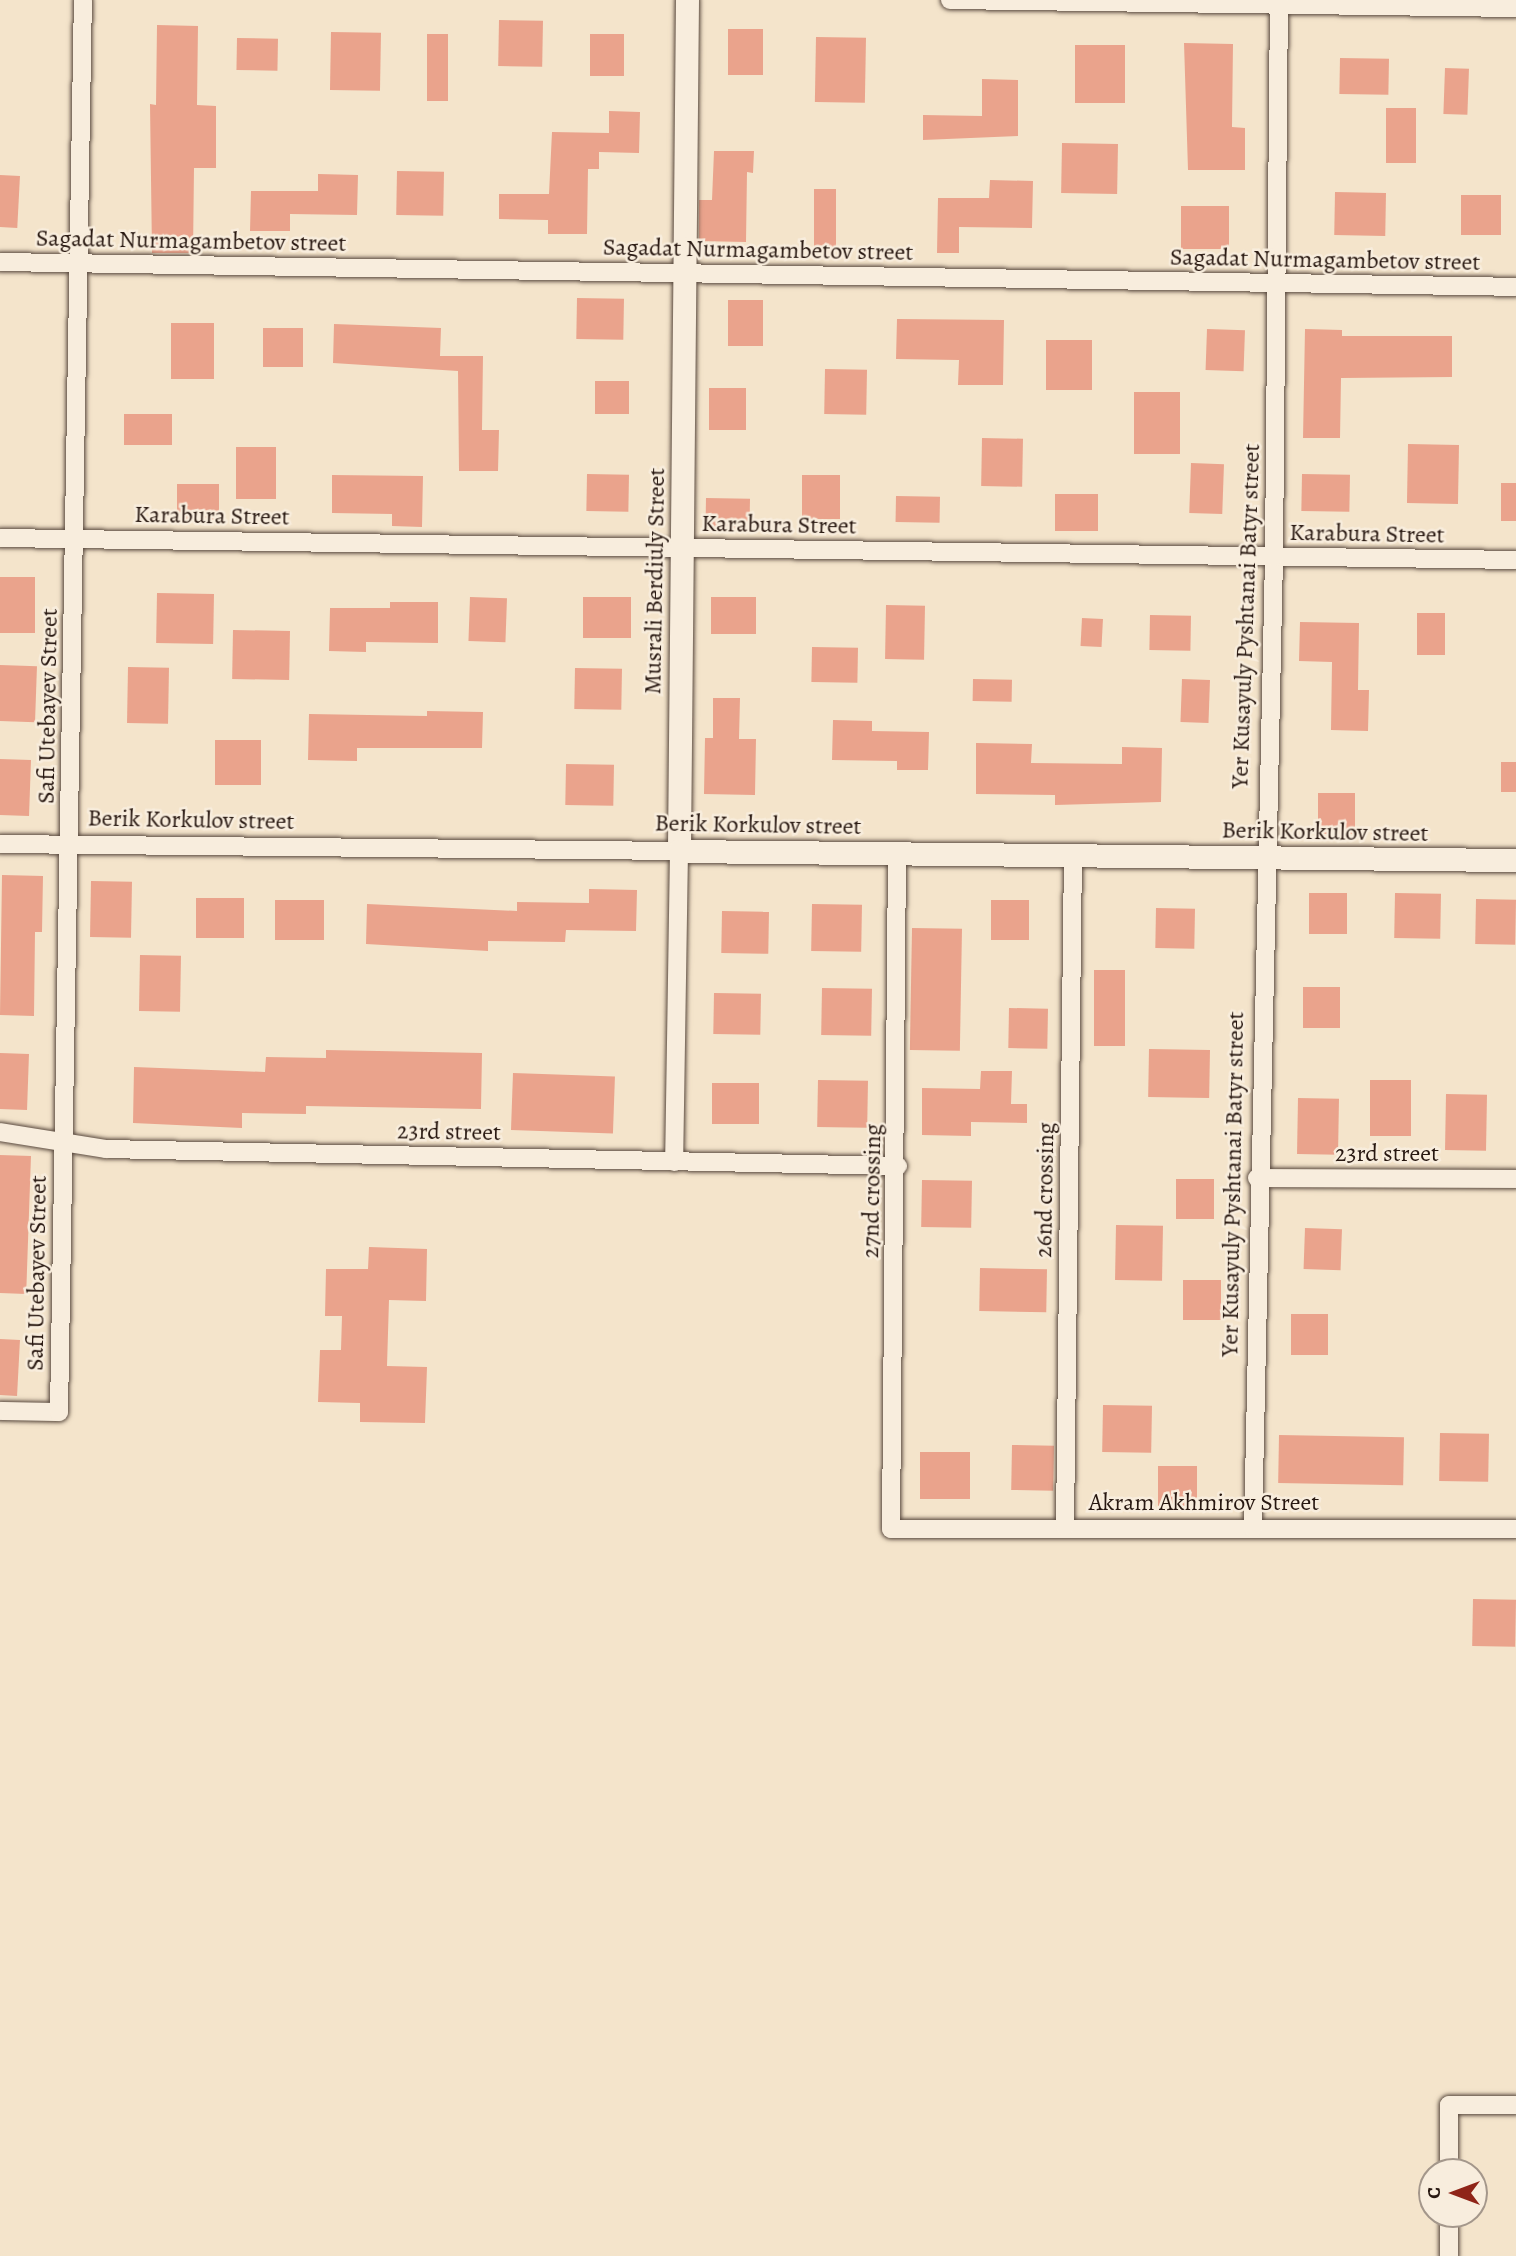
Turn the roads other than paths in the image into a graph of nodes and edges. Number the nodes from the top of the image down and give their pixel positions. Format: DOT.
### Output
graph roads {
  1 [pos="83,0"];
  2 [pos="687,0"];
  3 [pos="950,0"];
  4 [pos="1279,2"];
  5 [pos="1516,8"];
  6 [pos="0,262"];
  7 [pos="79,264"];
  8 [pos="684,274"];
  9 [pos="1277,283"];
  10 [pos="1516,287"];
  11 [pos="0,538"];
  12 [pos="76,539"];
  13 [pos="682,548"];
  14 [pos="1274,557"];
  15 [pos="1516,560"];
  16 [pos="0,844"];
  17 [pos="70,845"];
  18 [pos="679,851"];
  19 [pos="897,853"];
  20 [pos="1073,855"];
  21 [pos="1264,858"];
  22 [pos="1516,860"];
  23 [pos="0,1132"];
  24 [pos="63,1139"];
  25 [pos="674,1162"];
  26 [pos="898,1166"];
  27 [pos="1258,1178"];
  28 [pos="1516,1179"];
  29 [pos="0,1411"];
  30 [pos="1065,1527"];
  31 [pos="1253,1528"];
  32 [pos="891,1529"];
  33 [pos="1516,1529"];
  34 [pos="1516,2105"];
  35 [pos="1449,2158"];
  36 [pos="1449,2228"];
  37 [pos="1449,2256"];
  1 -- 7 [label="street, Safi Utebayev Street"];
  2 -- 8 [label="street, Musrali Berdiuly Street"];
  3 -- 4 [label="street"];
  4 -- 5 [label="street"];
  4 -- 9 [label="street, Yer Kusayuly Pyshtanai Batyr street"];
  6 -- 7 [label="street, Sagadat Nurmagambetov street"];
  7 -- 8 [label="street, Sagadat Nurmagambetov street"];
  7 -- 12 [label="street, Safi Utebayev Street"];
  8 -- 9 [label="street, Sagadat Nurmagambetov street"];
  8 -- 13 [label="street, Musrali Berdiuly Street"];
  9 -- 10 [label="street, Sagadat Nurmagambetov street"];
  9 -- 14 [label="street, Yer Kusayuly Pyshtanai Batyr street"];
  11 -- 12 [label="street, Karabura Street"];
  12 -- 13 [label="street, Karabura Street"];
  12 -- 17 [label="street, Safi Utebayev Street"];
  13 -- 14 [label="street, Karabura Street"];
  13 -- 18 [label="street, Musrali Berdiuly Street"];
  14 -- 15 [label="street, Karabura Street"];
  14 -- 21 [label="street, Yer Kusayuly Pyshtanai Batyr street"];
  16 -- 17 [label="street, Berik Korkulov street"];
  17 -- 18 [label="street, Berik Korkulov street"];
  17 -- 24 [label="street, Safi Utebayev Street"];
  18 -- 19 [label="street, Berik Korkulov street"];
  18 -- 25 [label="street, Musrali Berdiuly Street"];
  19 -- 20 [label="street, Berik Korkulov street"];
  19 -- 26 [label="street, 27nd crossing"];
  20 -- 21 [label="street, Berik Korkulov street"];
  20 -- 30 [label="street, 26nd crossing"];
  21 -- 22 [label="street, Berik Korkulov street"];
  21 -- 27 [label="street, Yer Kusayuly Pyshtanai Batyr street"];
  23 -- 24 [label="street, 23rd street"];
  24 -- 25 [label="street, 23rd street"];
  24 -- 29 [label="street, Safi Utebayev Street"];
  25 -- 26 [label="street, 23rd street"];
  26 -- 32 [label="street, 27nd crossing"];
  27 -- 28 [label="street, 23rd street"];
  27 -- 31 [label="street, Yer Kusayuly Pyshtanai Batyr street"];
  30 -- 31 [label="street, Akram Akhmirov Street"];
  30 -- 32 [label="street, Akram Akhmirov Street"];
  31 -- 33 [label="street, Akram Akhmirov Street"];
  34 -- 35 [label="street"];
  36 -- 37 [label="street"];
}
